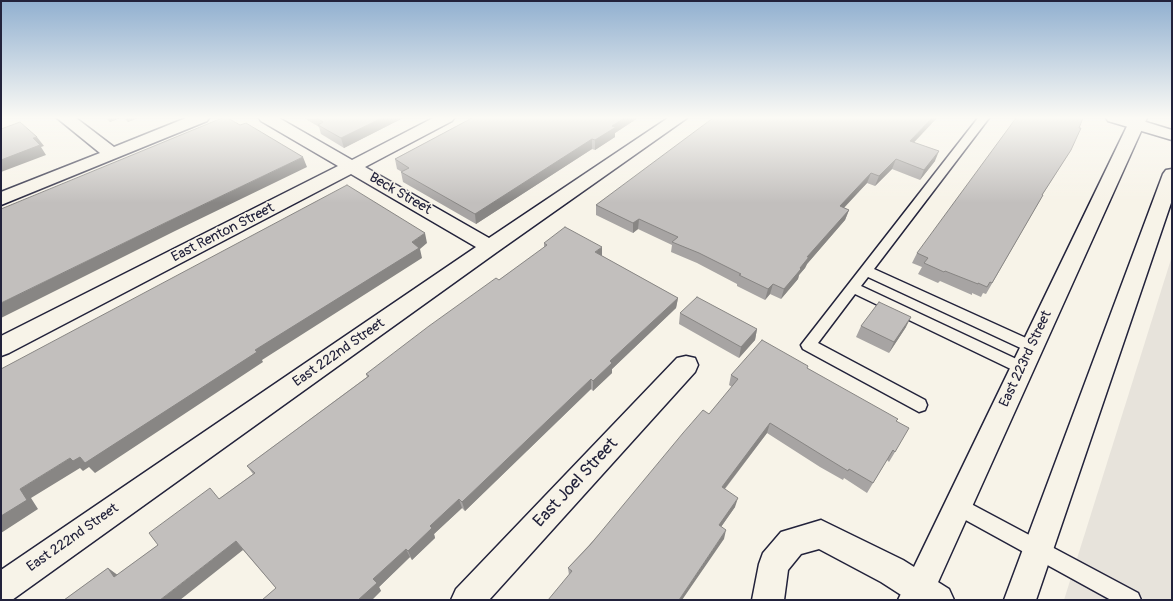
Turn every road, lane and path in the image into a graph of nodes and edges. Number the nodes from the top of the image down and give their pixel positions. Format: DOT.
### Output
graph roads {
  1 [pos="102,146"];
  2 [pos="132,146"];
  3 [pos="317,146"];
  4 [pos="391,146"];
  5 [pos="637,146"];
  6 [pos="962,146"];
  7 [pos="1127,146"];
  8 [pos="112,154"];
  9 [pos="352,166"];
  10 [pos="1172,174"];
  11 [pos="1,199"];
  12 [pos="490,247"];
  13 [pos="865,270"];
  14 [pos="852,287"];
  15 [pos="1,347"];
  16 [pos="1027,357"];
  17 [pos="686,365"];
  18 [pos="919,405"];
  19 [pos="958,506"];
  20 [pos="1039,549"];
  21 [pos="1,589"];
  22 [pos="924,596"];
  23 [pos="467,600"];
  24 [pos="768,600"];
  25 [pos="1020,600"];
  26 [pos="1131,600"];
  1 -- 8 [label="street"];
  2 -- 8 [label="street"];
  3 -- 9 [label="street, Beck Street"];
  4 -- 9 [label="street, East Renton Street"];
  5 -- 12 [label="street, East 222nd Street"];
  6 -- 13 [label="lane"];
  7 -- 16 [label="street, East 223rd Street"];
  8 -- 11 [label="street"];
  9 -- 12 [label="street, Beck Street"];
  9 -- 15 [label="street, East Renton Street"];
  10 -- 20 [label="street"];
  12 -- 21 [label="street, East 222nd Street"];
  13 -- 14 [label="lane"];
  13 -- 16 [label="lane"];
  14 -- 16 [label="lane"];
  14 -- 18 [label="lane"];
  16 -- 19 [label="street, East 223rd Street"];
  17 -- 23 [label="street, East Joel Street"];
  19 -- 20 [label="lane"];
  19 -- 22 [label="street, East 223rd Street"];
  20 -- 25 [label="street"];
  20 -- 26 [label="lane"];
  22 -- 24 [label="street"];
}
